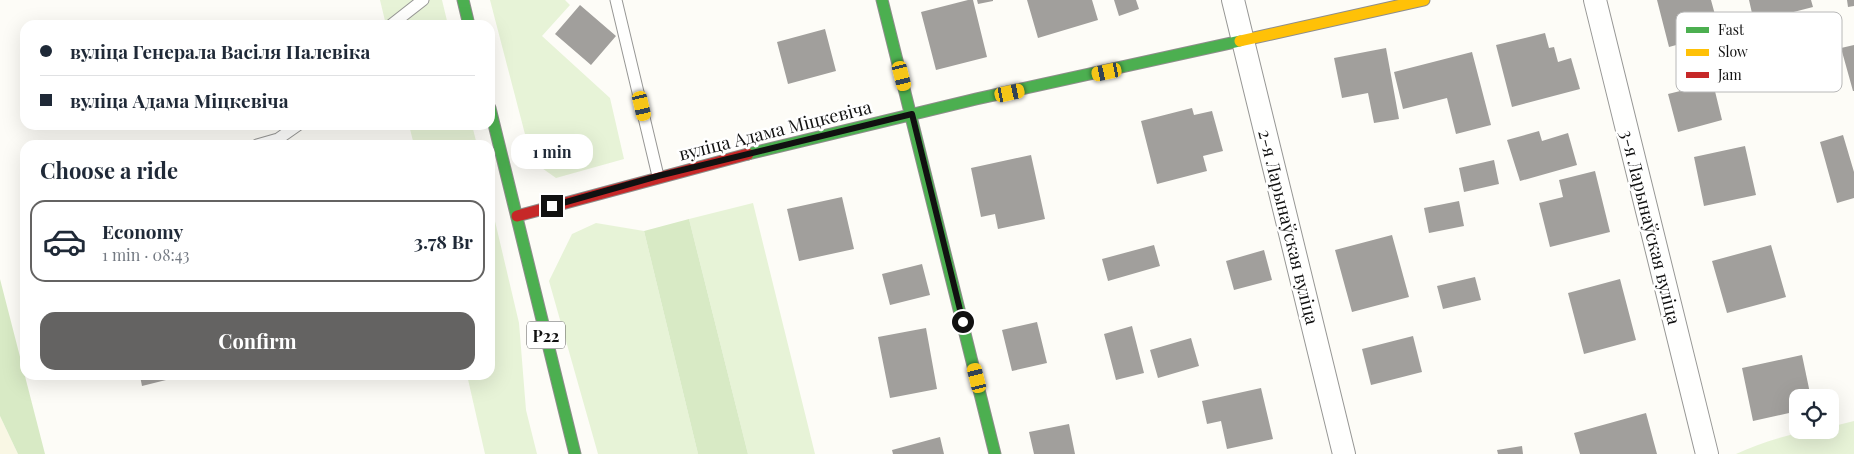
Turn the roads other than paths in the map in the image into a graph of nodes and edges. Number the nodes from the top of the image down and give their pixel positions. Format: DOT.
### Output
graph roads {
  1 [pos="423,0"];
  2 [pos="463,0"];
  3 [pos="616,0"];
  4 [pos="882,0"];
  5 [pos="1233,0"];
  6 [pos="1424,0"];
  7 [pos="1595,0"];
  8 [pos="397,20"];
  9 [pos="468,20"];
  10 [pos="1244,42"];
  11 [pos="912,114"];
  12 [pos="495,128"];
  13 [pos="291,130"];
  14 [pos="274,140"];
  15 [pos="658,176"];
  16 [pos="517,216"];
  17 [pos="574,454"];
  18 [pos="995,454"];
  19 [pos="1344,454"];
  20 [pos="1707,454"];
  1 -- 8 [label="lane"];
  2 -- 9 [label="street"];
  3 -- 15 [label="lane"];
  4 -- 11 [label="street"];
  5 -- 10 [label="street, 2-я Ларынаўская вуліца"];
  6 -- 10 [label="street, вуліца Адама Міцкевіча"];
  7 -- 20 [label="street, 3-я Ларынаўская вуліца"];
  10 -- 11 [label="street, вуліца Адама Міцкевіча"];
  10 -- 19 [label="street, 2-я Ларынаўская вуліца"];
  11 -- 15 [label="street, вуліца Адама Міцкевіча"];
  11 -- 18 [label="street"];
  12 -- 16 [label="street, Р22"];
  13 -- 14 [label="lane"];
  15 -- 16 [label="street, вуліца Адама Міцкевіча"];
  16 -- 17 [label="street, Р22"];
}
